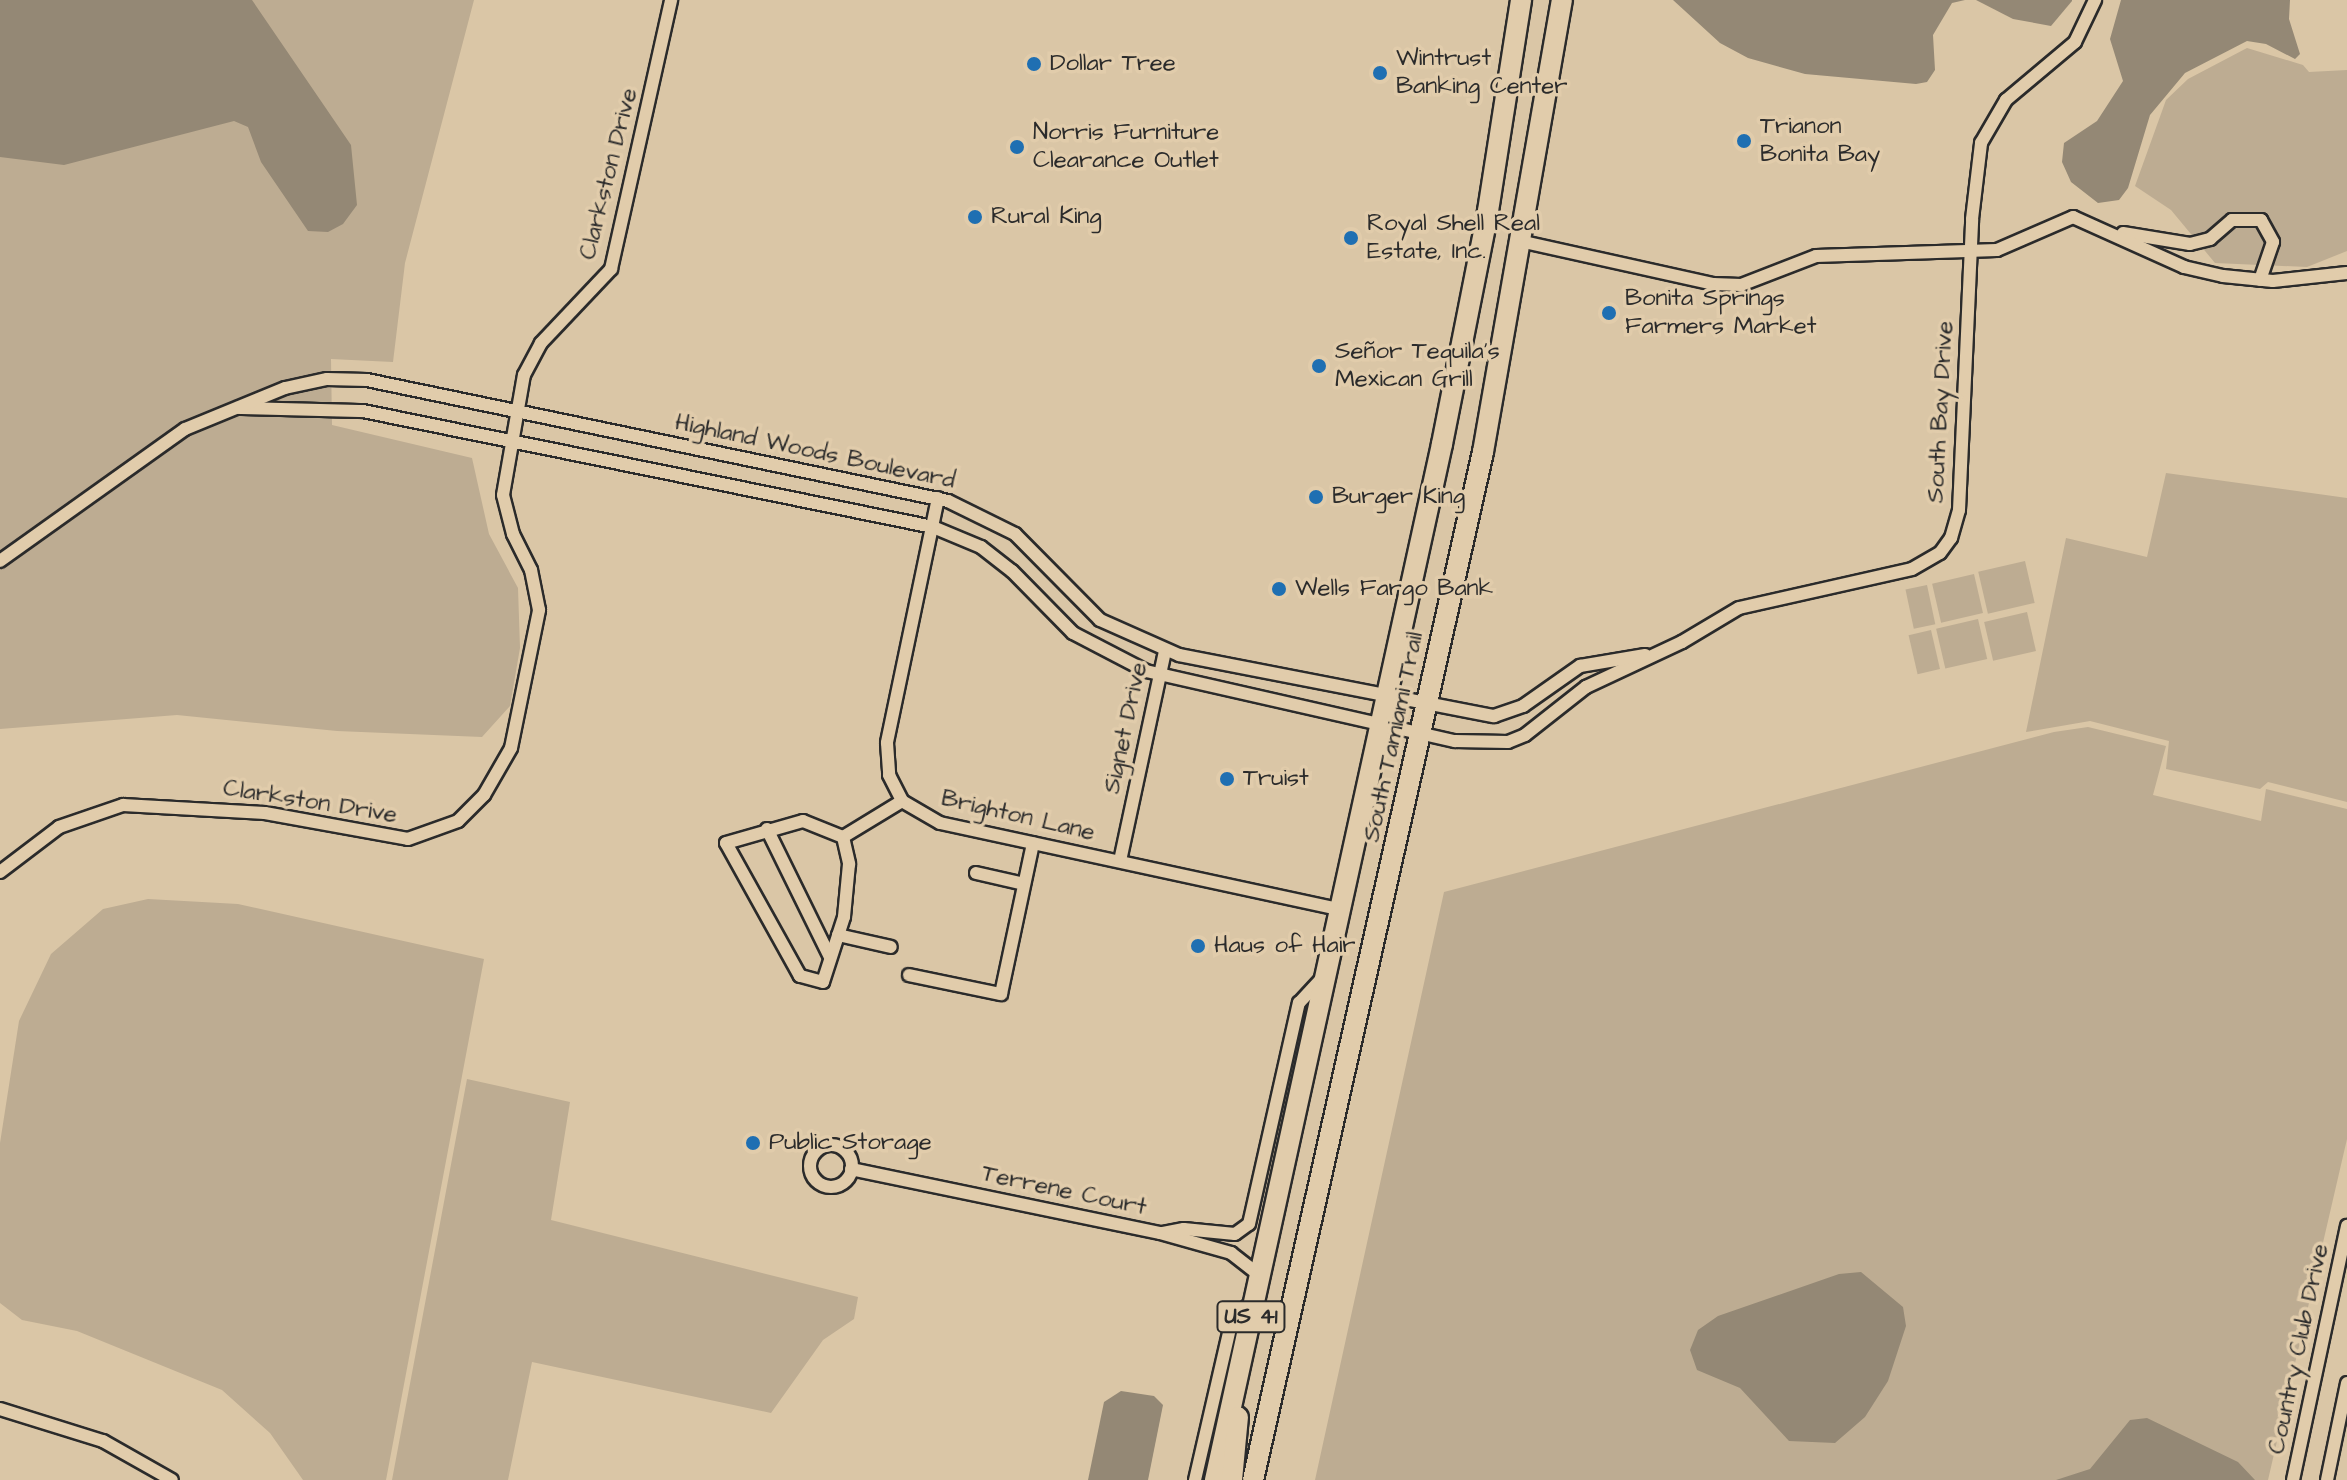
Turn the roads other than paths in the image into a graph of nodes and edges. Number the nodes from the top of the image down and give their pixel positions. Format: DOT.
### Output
graph roads {
  1 [pos="671,0"];
  2 [pos="1521,0"];
  3 [pos="1562,0"];
  4 [pos="2095,0"];
  5 [pos="2117,233"];
  6 [pos="1524,242"];
  7 [pos="1972,253"];
  8 [pos="2347,273"];
  9 [pos="2260,280"];
  10 [pos="238,408"];
  11 [pos="518,410"];
  12 [pos="510,442"];
  13 [pos="938,498"];
  14 [pos="933,527"];
  15 [pos="0,561"];
  16 [pos="1165,651"];
  17 [pos="1648,655"];
  18 [pos="1160,675"];
  19 [pos="1387,695"];
  20 [pos="1428,703"];
  21 [pos="1381,723"];
  22 [pos="1422,733"];
  23 [pos="902,801"];
  24 [pos="767,829"];
  25 [pos="843,837"];
  26 [pos="1033,843"];
  27 [pos="1120,861"];
  28 [pos="0,872"];
  29 [pos="976,873"];
  30 [pos="1024,884"];
  31 [pos="1339,909"];
  32 [pos="838,935"];
  33 [pos="891,947"];
  34 [pos="830,957"];
  35 [pos="909,975"];
  36 [pos="1325,975"];
  37 [pos="851,1169"];
  38 [pos="2347,1226"];
  39 [pos="1160,1233"];
  40 [pos="1260,1276"];
  41 [pos="1255,1299"];
  42 [pos="1239,1373"];
  43 [pos="2347,1383"];
  44 [pos="0,1409"];
  45 [pos="172,1480"];
  46 [pos="1195,1480"];
  47 [pos="1215,1480"];
  48 [pos="1232,1480"];
  49 [pos="1253,1480"];
  50 [pos="2293,1480"];
  51 [pos="2327,1480"];
  1 -- 11 [label="street, Clarkston Drive"];
  2 -- 19 [label="main road, South Tamiami Trail / US 41"];
  3 -- 6 [label="main road, South Tamiami Trail / US 41"];
  4 -- 7 [label="street, South Bay Drive"];
  5 -- 7 [label="street"];
  5 -- 9 [label="street"];
  5 -- 9 [label="street"];
  6 -- 7 [label="street"];
  6 -- 20 [label="main road, South Tamiami Trail / US 41"];
  7 -- 17 [label="street, South Bay Drive"];
  8 -- 9 [label="street"];
  10 -- 11 [label="street, Highland Woods Boulevard"];
  10 -- 12 [label="street, Highland Woods Boulevard"];
  10 -- 15 [label="street, Highland Woods Boulevard"];
  11 -- 12 [label="street, Clarkston Drive"];
  11 -- 13 [label="street, Highland Woods Boulevard"];
  12 -- 14 [label="street, Highland Woods Boulevard"];
  12 -- 28 [label="street, Clarkston Drive"];
  13 -- 14 [label="street"];
  13 -- 16 [label="street, Highland Woods Boulevard"];
  14 -- 18 [label="street, Highland Woods Boulevard"];
  14 -- 23 [label="street"];
  16 -- 18 [label="street, Signet Drive"];
  16 -- 19 [label="street, Highland Woods Boulevard"];
  17 -- 20 [label="street, South Bay Drive"];
  17 -- 22 [label="street, South Bay Drive"];
  18 -- 21 [label="street, Highland Woods Boulevard"];
  18 -- 27 [label="street, Signet Drive"];
  19 -- 20 [label="street, South Bay Drive"];
  19 -- 21 [label="main road, South Tamiami Trail / US 41"];
  20 -- 22 [label="main road, South Tamiami Trail / US 41"];
  21 -- 22 [label="street, South Bay Drive"];
  21 -- 31 [label="main road, South Tamiami Trail / US 41"];
  22 -- 49 [label="main road, South Tamiami Trail / US 41"];
  23 -- 25 [label="street"];
  23 -- 26 [label="street, Brighton Lane"];
  24 -- 25 [label="street"];
  24 -- 34 [label="street"];
  24 -- 34 [label="street"];
  25 -- 32 [label="street"];
  26 -- 27 [label="street, Brighton Lane"];
  26 -- 30 [label="street"];
  27 -- 31 [label="street, Brighton Lane"];
  29 -- 30 [label="street"];
  30 -- 35 [label="street"];
  31 -- 36 [label="main road, South Tamiami Trail / US 41"];
  32 -- 33 [label="street"];
  32 -- 34 [label="street"];
  36 -- 39 [label="street"];
  36 -- 40 [label="main road, South Tamiami Trail / US 41"];
  37 -- 39 [label="street, Terrene Court"];
  38 -- 50 [label="street, Country Club Drive"];
  39 -- 40 [label="street, Terrene Court"];
  40 -- 41 [label="main road, South Tamiami Trail / US 41"];
  41 -- 42 [label="main road, South Tamiami Trail / US 41"];
  41 -- 46 [label="street"];
  42 -- 47 [label="main road, South Tamiami Trail / US 41"];
  42 -- 48 [label="main road"];
  43 -- 51 [label="street"];
  44 -- 45 [label="street"];
}
